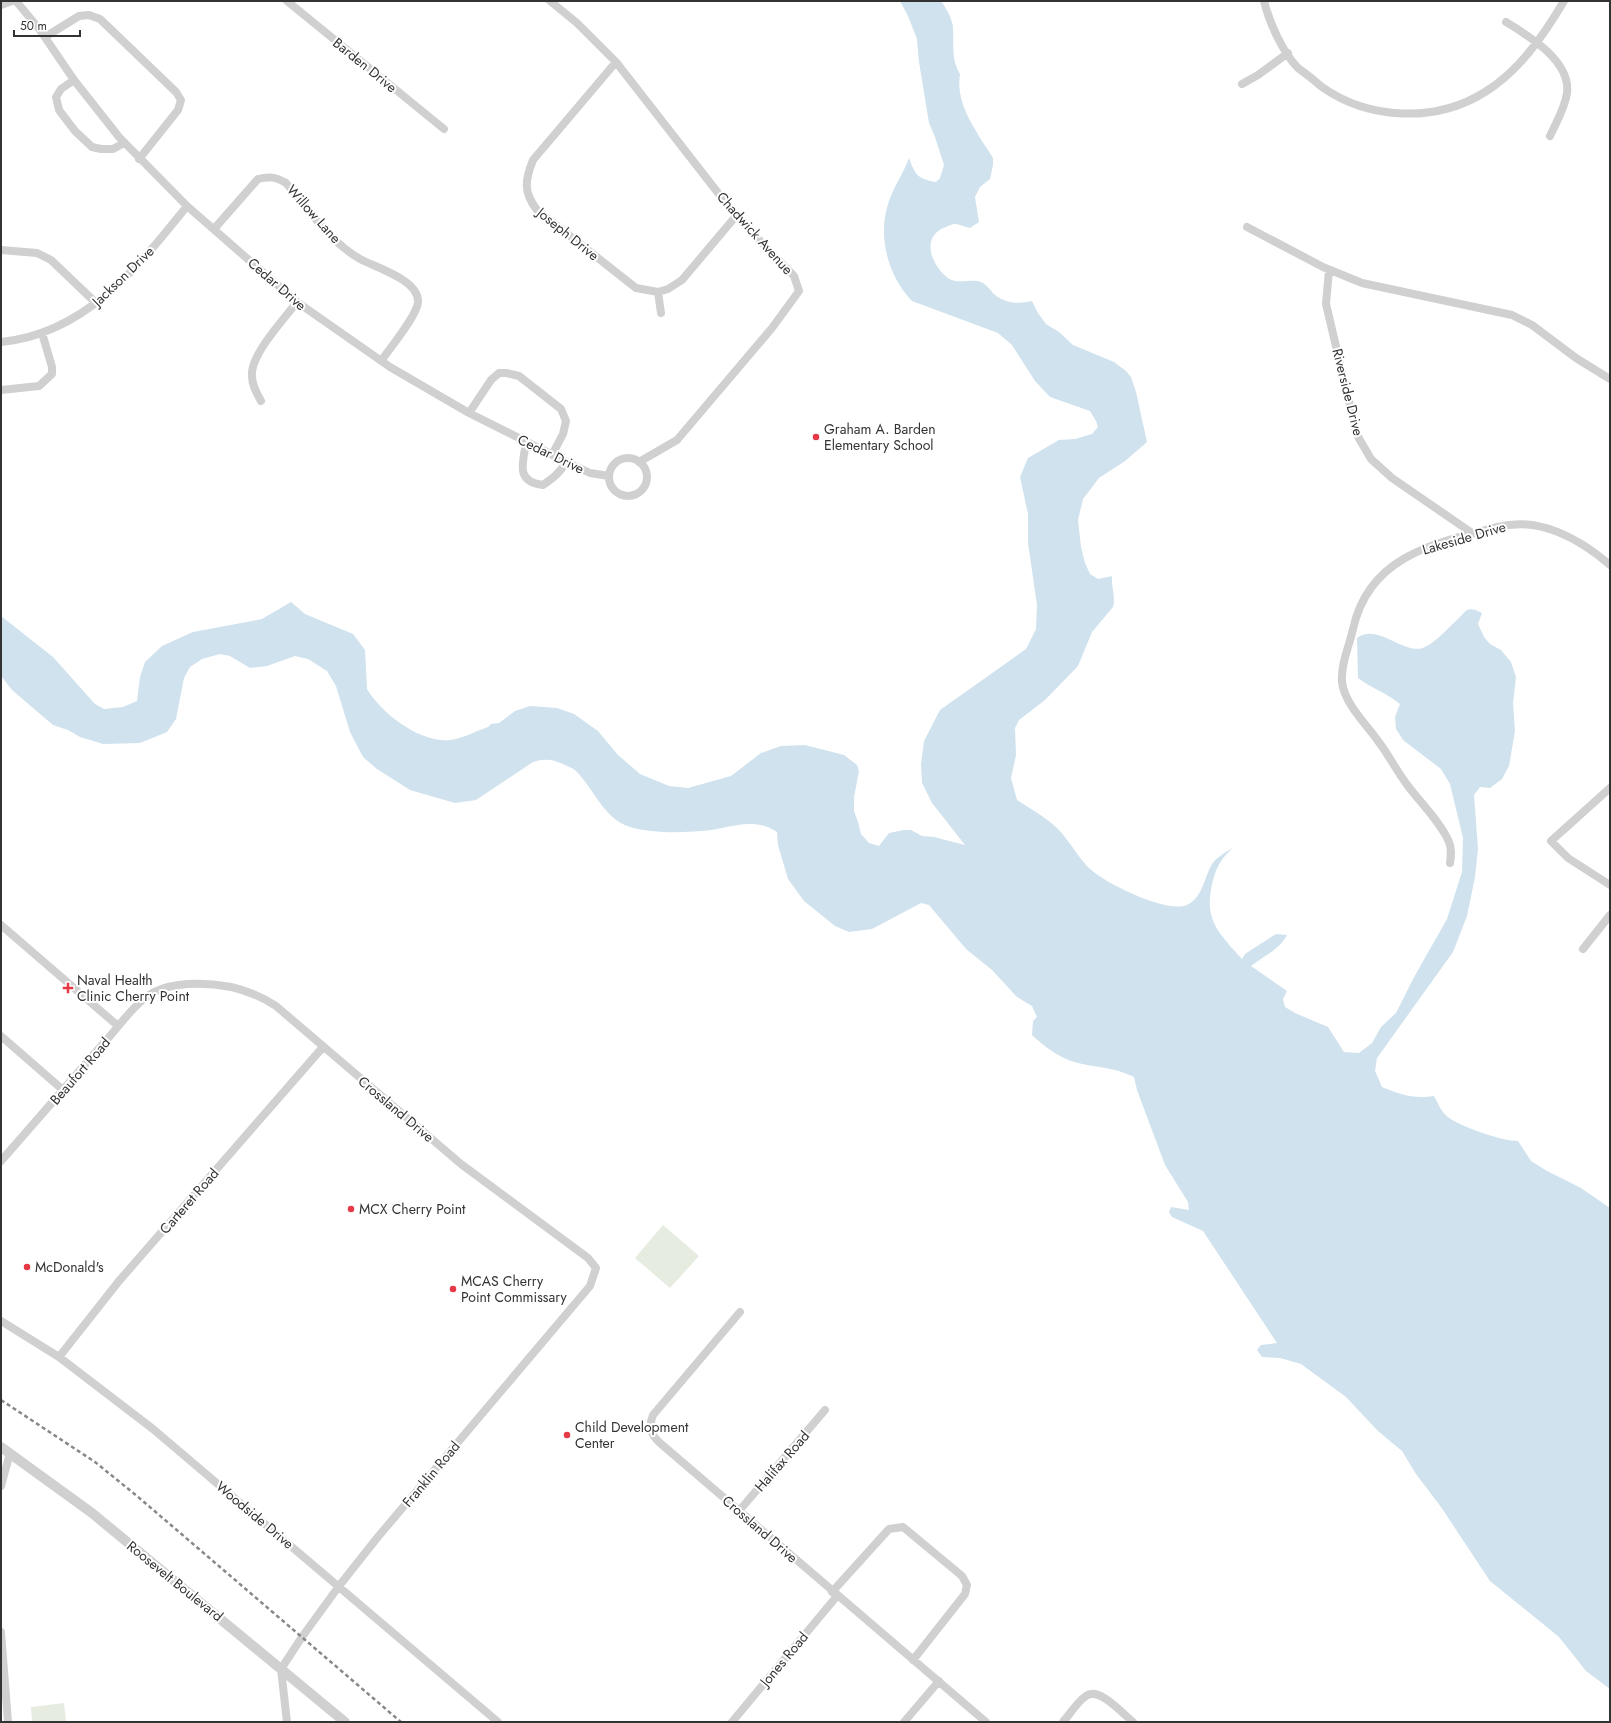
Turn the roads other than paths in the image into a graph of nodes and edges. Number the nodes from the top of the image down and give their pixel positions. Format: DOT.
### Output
graph roads {
  1 [pos="12,1"];
  2 [pos="16,1"];
  3 [pos="287,1"];
  4 [pos="550,1"];
  5 [pos="1264,1"];
  6 [pos="1564,1"];
  7 [pos="1,5"];
  8 [pos="1506,22"];
  9 [pos="45,37"];
  10 [pos="1535,43"];
  11 [pos="1288,53"];
  12 [pos="616,62"];
  13 [pos="74,80"];
  14 [pos="1242,84"];
  15 [pos="444,129"];
  16 [pos="1550,136"];
  17 [pos="124,143"];
  18 [pos="138,159"];
  19 [pos="187,206"];
  20 [pos="736,216"];
  21 [pos="1247,227"];
  22 [pos="214,229"];
  23 [pos="1,250"];
  24 [pos="1329,270"];
  25 [pos="658,292"];
  26 [pos="297,302"];
  27 [pos="96,303"];
  28 [pos="661,313"];
  29 [pos="42,333"];
  30 [pos="1,342"];
  31 [pos="381,361"];
  32 [pos="1610,378"];
  33 [pos="1,390"];
  34 [pos="260,401"];
  35 [pos="469,413"];
  36 [pos="526,443"];
  37 [pos="552,455"];
  38 [pos="566,462"];
  39 [pos="639,462"];
  40 [pos="609,476"];
  41 [pos="1472,533"];
  42 [pos="1610,565"];
  43 [pos="1610,788"];
  44 [pos="1450,863"];
  45 [pos="1610,885"];
  46 [pos="1610,915"];
  47 [pos="1,925"];
  48 [pos="1583,949"];
  49 [pos="165,988"];
  50 [pos="118,1026"];
  51 [pos="1,1036"];
  52 [pos="323,1047"];
  53 [pos="63,1090"];
  54 [pos="1,1161"];
  55 [pos="590,1286"];
  56 [pos="740,1312"];
  57 [pos="1,1321"];
  58 [pos="59,1357"];
  59 [pos="825,1410"];
  60 [pos="1,1447"];
  61 [pos="10,1453"];
  62 [pos="1,1486"];
  63 [pos="739,1511"];
  64 [pos="339,1586"];
  65 [pos="834,1594"];
  66 [pos="1,1632"];
  67 [pos="913,1660"];
  68 [pos="281,1669"];
  69 [pos="939,1681"];
  70 [pos="8,1722"];
  71 [pos="287,1722"];
  72 [pos="345,1722"];
  73 [pos="498,1722"];
  74 [pos="732,1722"];
  75 [pos="904,1722"];
  76 [pos="986,1722"];
  77 [pos="1063,1722"];
  78 [pos="1133,1722"];
  1 -- 7 [label="street"];
  2 -- 9 [label="street, Cedar Drive"];
  3 -- 15 [label="street, Barden Drive"];
  4 -- 12 [label="street, Chadwick Avenue"];
  5 -- 11 [label="street"];
  6 -- 10 [label="street"];
  8 -- 10 [label="street"];
  9 -- 13 [label="street, Cedar Drive"];
  9 -- 18 [label="street"];
  10 -- 11 [label="street"];
  10 -- 16 [label="street"];
  11 -- 14 [label="street"];
  12 -- 20 [label="street, Chadwick Avenue"];
  12 -- 25 [label="street, Joseph Drive"];
  13 -- 17 [label="street, Cedar Drive"];
  13 -- 17 [label="street"];
  17 -- 18 [label="street, Cedar Drive"];
  18 -- 19 [label="street, Cedar Drive"];
  19 -- 22 [label="street, Cedar Drive"];
  19 -- 27 [label="street, Jackson Drive"];
  20 -- 25 [label="street"];
  20 -- 39 [label="street, Chadwick Avenue"];
  21 -- 24 [label="street"];
  22 -- 26 [label="street, Cedar Drive"];
  22 -- 31 [label="street, Willow Lane"];
  23 -- 27 [label="street"];
  24 -- 32 [label="street"];
  24 -- 41 [label="street, Riverside Drive"];
  25 -- 28 [label="street"];
  26 -- 31 [label="street, Cedar Drive"];
  26 -- 34 [label="street"];
  27 -- 29 [label="street, Jackson Drive"];
  29 -- 30 [label="street, Jackson Drive"];
  29 -- 33 [label="street"];
  31 -- 35 [label="street, Cedar Drive"];
  35 -- 36 [label="street, Cedar Drive"];
  35 -- 37 [label="street"];
  36 -- 37 [label="street, Cedar Drive"];
  36 -- 38 [label="street"];
  37 -- 38 [label="street, Cedar Drive"];
  38 -- 40 [label="street, Cedar Drive"];
  39 -- 40 [label="street"];
  39 -- 40 [label="street"];
  41 -- 42 [label="street, Lakeside Drive"];
  41 -- 44 [label="street, Lakeside Drive"];
  43 -- 45 [label="street"];
  46 -- 48 [label="street"];
  47 -- 50 [label="street"];
  49 -- 50 [label="street, Beaufort Road"];
  49 -- 52 [label="street, Crossland Drive"];
  50 -- 53 [label="street, Beaufort Road"];
  51 -- 53 [label="street"];
  52 -- 55 [label="street, Crossland Drive"];
  52 -- 58 [label="street, Carteret Road"];
  53 -- 54 [label="street, Beaufort Road"];
  55 -- 64 [label="street, Franklin Road"];
  56 -- 63 [label="street, Crossland Drive"];
  57 -- 58 [label="street, Woodside Drive"];
  58 -- 64 [label="street, Woodside Drive"];
  59 -- 63 [label="street, Halifax Road"];
  60 -- 61 [label="street, Roosevelt Boulevard"];
  61 -- 62 [label="street"];
  61 -- 68 [label="street, Roosevelt Boulevard"];
  63 -- 65 [label="street, Crossland Drive"];
  64 -- 68 [label="street, Franklin Road"];
  64 -- 73 [label="street, Woodside Drive"];
  65 -- 67 [label="street, Crossland Drive"];
  65 -- 67 [label="street, Jones Road"];
  65 -- 74 [label="street, Jones Road"];
  66 -- 70 [label="street"];
  67 -- 69 [label="street, Crossland Drive"];
  68 -- 71 [label="street"];
  68 -- 72 [label="street, Roosevelt Boulevard"];
  69 -- 75 [label="street"];
  69 -- 76 [label="street, Crossland Drive"];
  77 -- 78 [label="street"];
}
